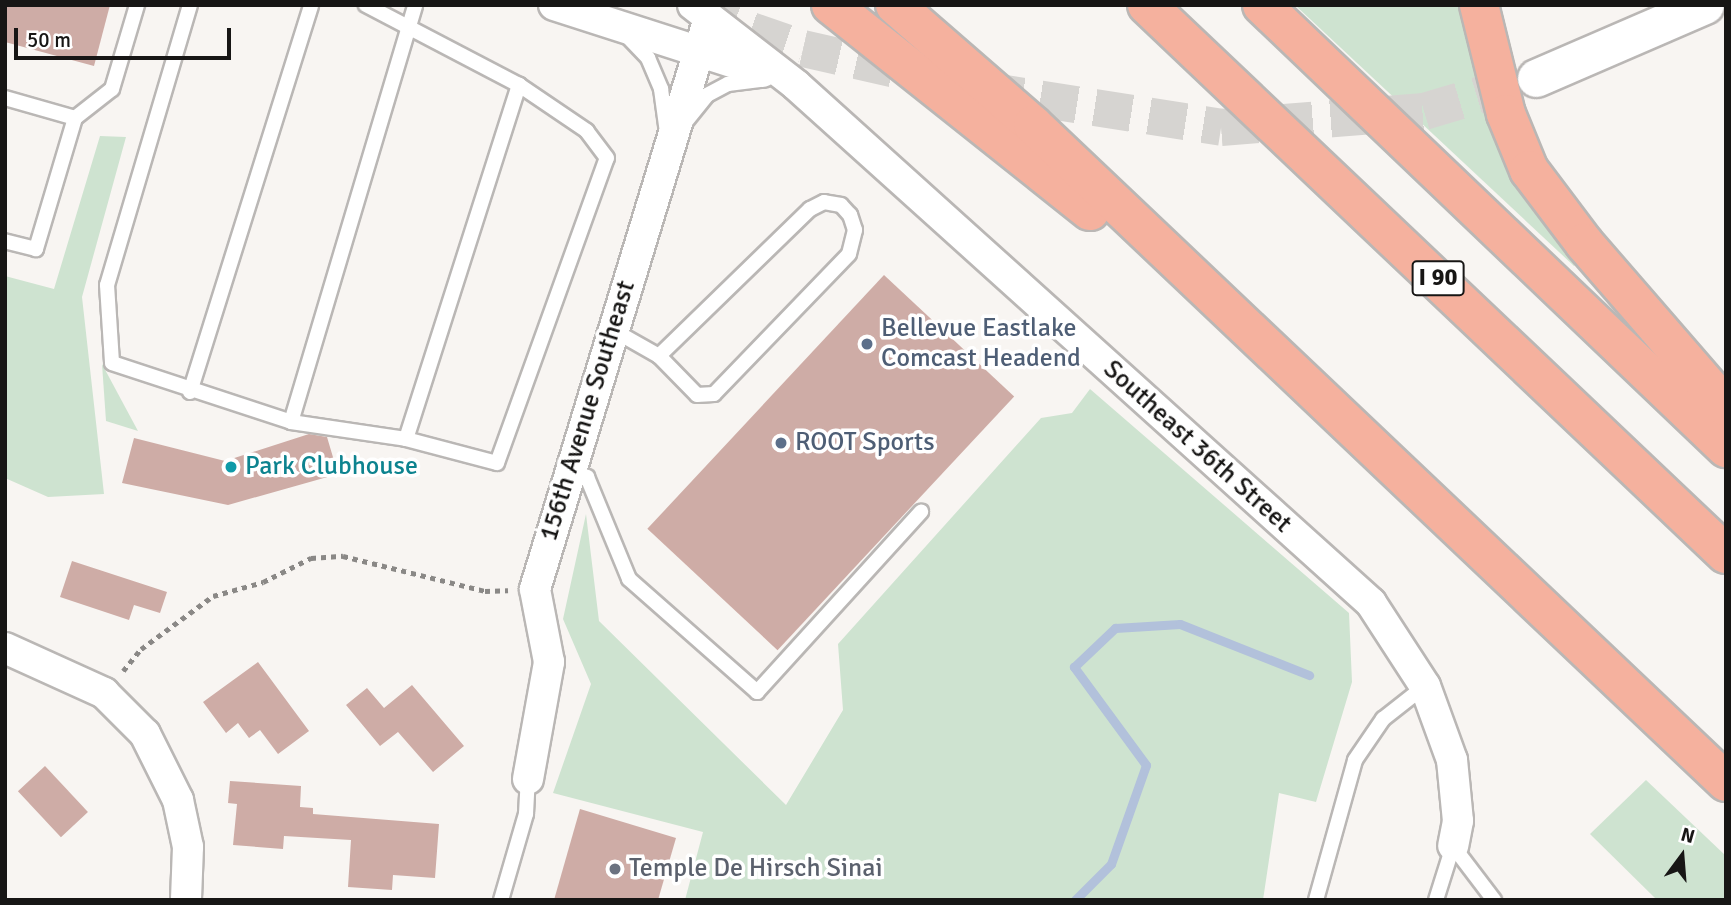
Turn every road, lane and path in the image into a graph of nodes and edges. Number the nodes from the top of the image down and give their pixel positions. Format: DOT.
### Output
graph roads {
  1 [pos="137,5"];
  2 [pos="190,5"];
  3 [pos="311,5"];
  4 [pos="366,5"];
  5 [pos="415,5"];
  6 [pos="554,5"];
  7 [pos="831,5"];
  8 [pos="895,5"];
  9 [pos="1147,5"];
  10 [pos="1262,5"];
  11 [pos="1479,5"];
  12 [pos="1706,5"];
  13 [pos="701,12"];
  14 [pos="615,24"];
  15 [pos="409,26"];
  16 [pos="699,47"];
  17 [pos="1536,78"];
  18 [pos="519,85"];
  19 [pos="796,85"];
  20 [pos="5,98"];
  21 [pos="75,118"];
  22 [pos="668,143"];
  23 [pos="5,241"];
  24 [pos="613,330"];
  25 [pos="659,356"];
  26 [pos="1272,356"];
  27 [pos="190,392"];
  28 [pos="1726,407"];
  29 [pos="290,422"];
  30 [pos="406,439"];
  31 [pos="1726,448"];
  32 [pos="570,472"];
  33 [pos="921,512"];
  34 [pos="1726,554"];
  35 [pos="535,589"];
  36 [pos="5,648"];
  37 [pos="1425,686"];
  38 [pos="104,693"];
  39 [pos="528,779"];
  40 [pos="1726,782"];
  41 [pos="1453,846"];
  42 [pos="186,900"];
  43 [pos="501,900"];
  44 [pos="1316,900"];
  45 [pos="1436,900"];
  46 [pos="1494,900"];
  1 -- 21 [label="lane"];
  2 -- 27 [label="lane"];
  3 -- 27 [label="lane"];
  4 -- 15 [label="lane"];
  5 -- 15 [label="lane"];
  6 -- 14 [label="street"];
  7 -- 26 [label="highway"];
  8 -- 26 [label="highway"];
  9 -- 34 [label="highway, I 90"];
  10 -- 31 [label="highway"];
  11 -- 28 [label="highway"];
  12 -- 17 [label="street"];
  13 -- 16 [label="street, 156th Avenue Southeast"];
  13 -- 19 [label="street, Southeast 36th Street"];
  14 -- 16 [label="street"];
  14 -- 22 [label="lane"];
  15 -- 18 [label="lane"];
  15 -- 29 [label="lane"];
  16 -- 19 [label="street"];
  16 -- 22 [label="street, 156th Avenue Southeast"];
  18 -- 30 [label="lane"];
  18 -- 30 [label="lane"];
  19 -- 22 [label="lane"];
  19 -- 37 [label="street, Southeast 36th Street"];
  20 -- 21 [label="lane"];
  21 -- 23 [label="lane"];
  22 -- 24 [label="street, 156th Avenue Southeast"];
  24 -- 25 [label="lane"];
  24 -- 32 [label="street, 156th Avenue Southeast"];
  25 -- 25 [label="lane"];
  26 -- 40 [label="highway"];
  27 -- 29 [label="lane"];
  29 -- 30 [label="lane"];
  32 -- 33 [label="lane"];
  32 -- 35 [label="street, 156th Avenue Southeast"];
  35 -- 38 [label="path"];
  35 -- 39 [label="street, 156th Avenue Southeast"];
  36 -- 38 [label="street"];
  37 -- 41 [label="street, Southeast 36th Street"];
  37 -- 44 [label="lane"];
  38 -- 42 [label="street"];
  39 -- 43 [label="lane"];
  41 -- 45 [label="lane"];
  41 -- 46 [label="lane"];
}
